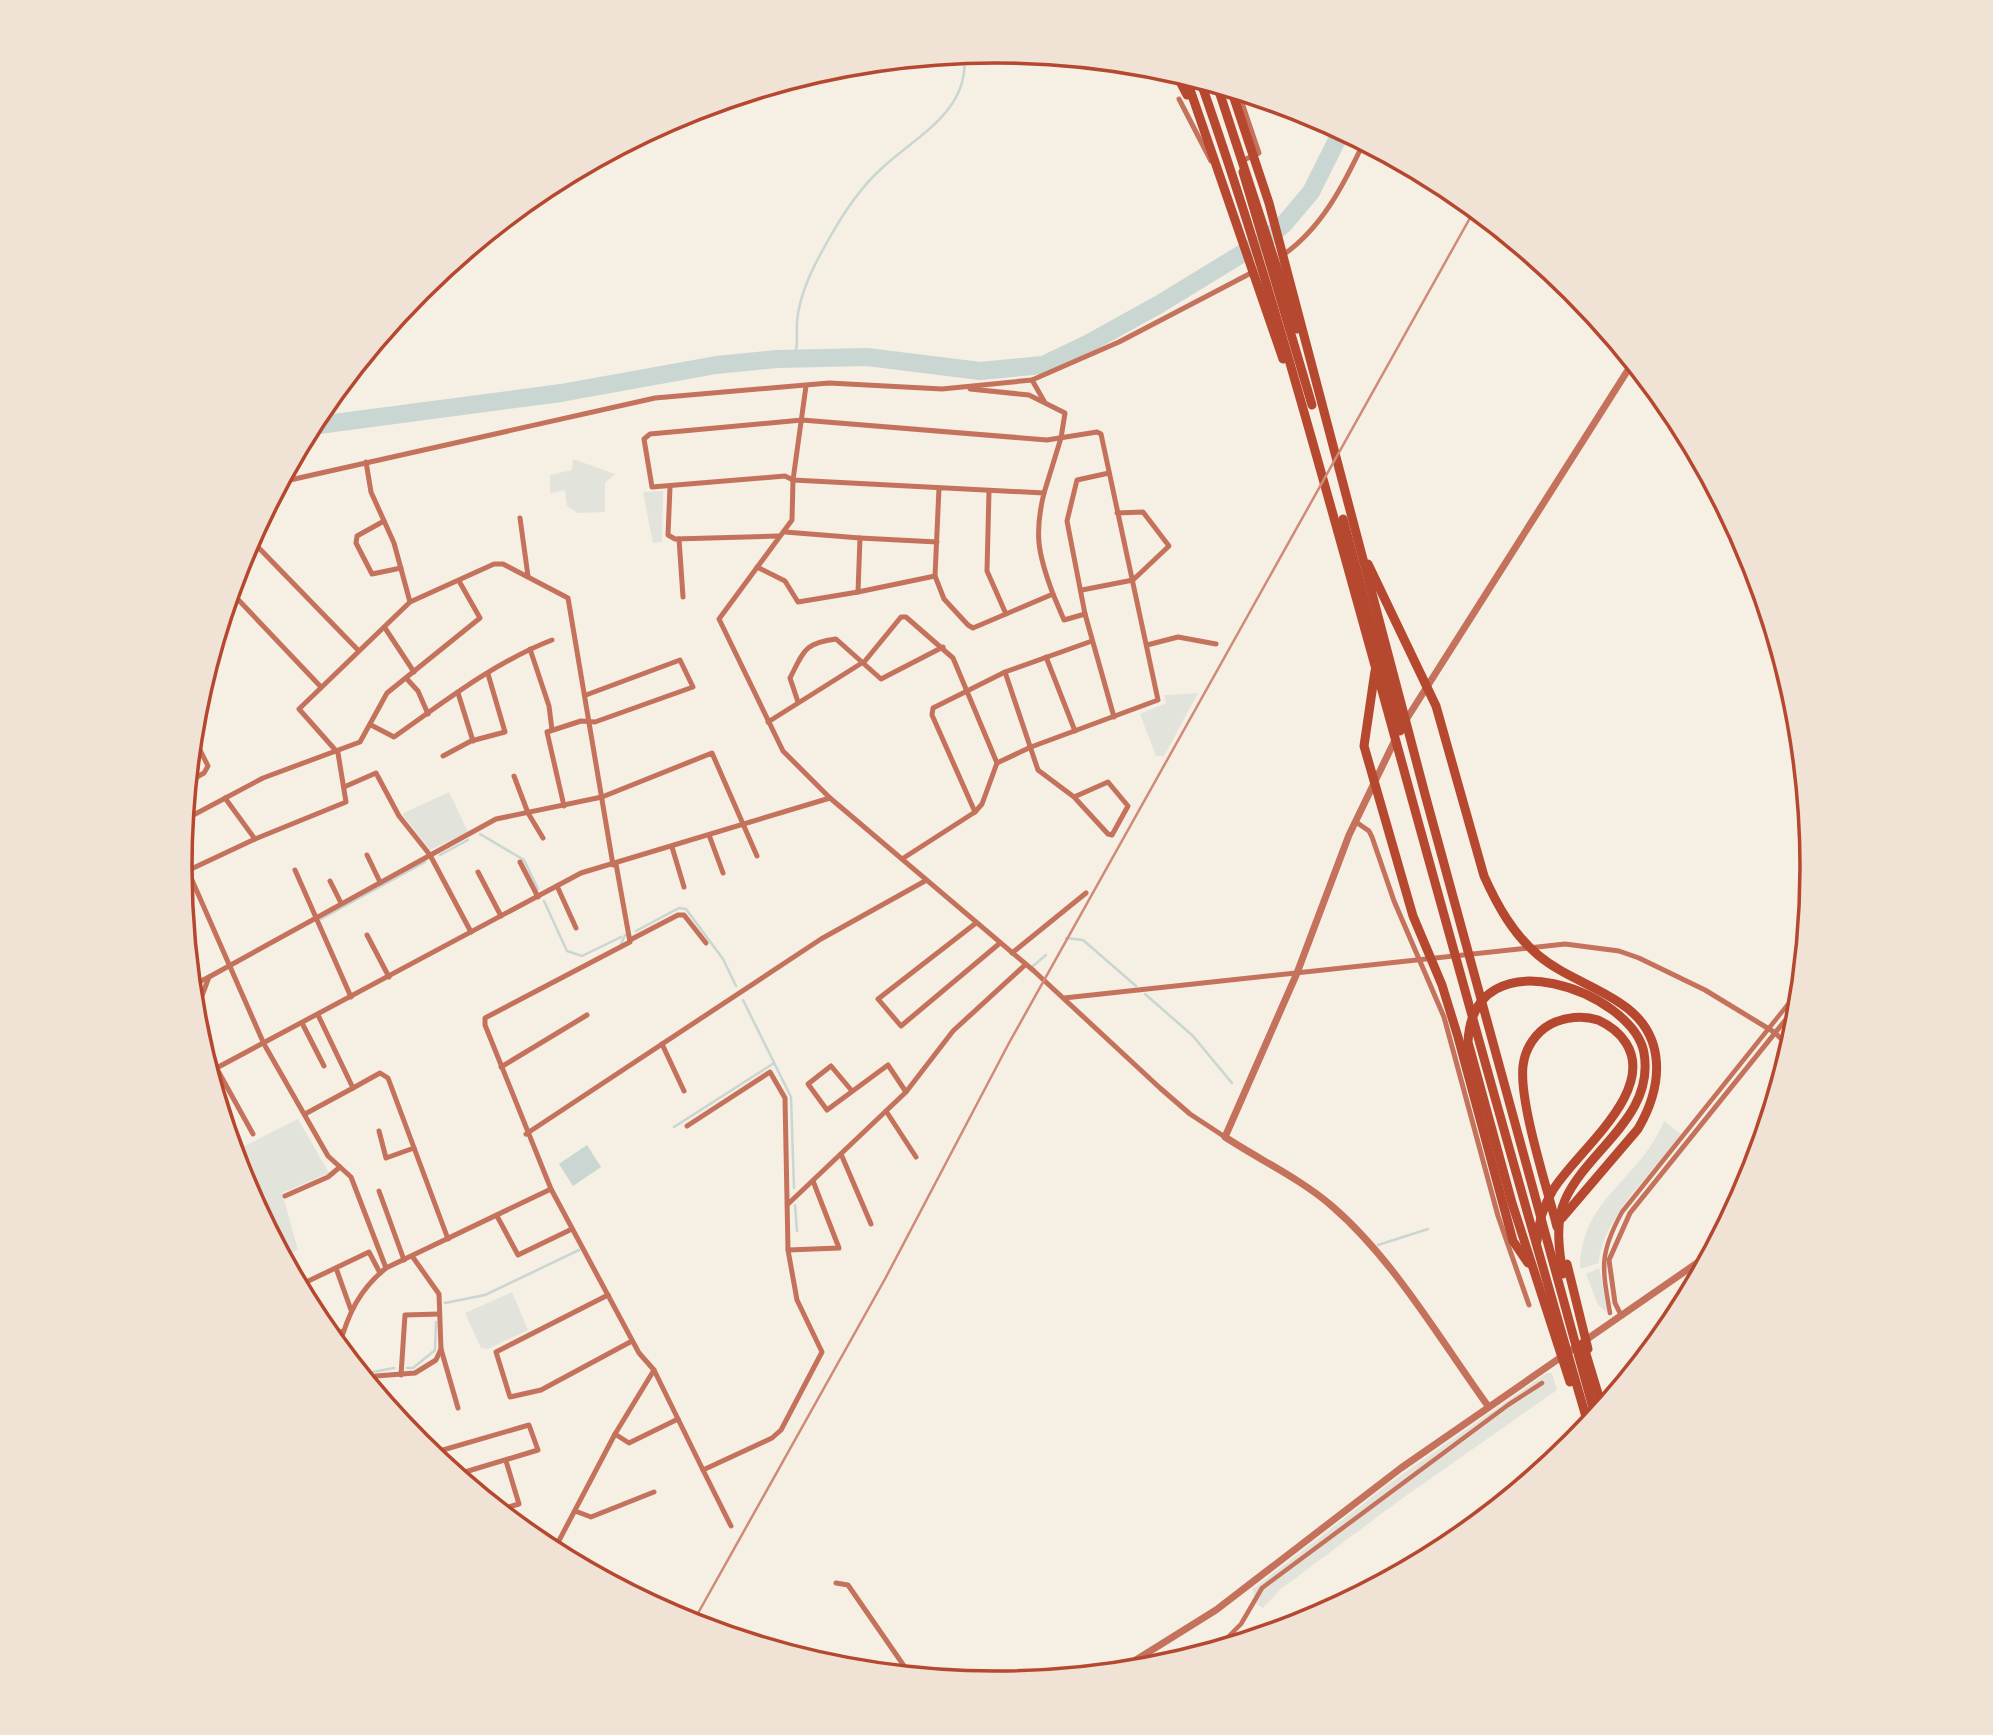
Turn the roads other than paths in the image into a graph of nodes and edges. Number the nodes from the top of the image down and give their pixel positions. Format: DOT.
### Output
graph roads {
  1 [pos="1183,85"];
  2 [pos="1189,86"];
  3 [pos="1202,89"];
  4 [pos="1220,95"];
  5 [pos="1179,99"];
  6 [pos="1232,99"];
  7 [pos="1235,99"];
  8 [pos="1241,102"];
  9 [pos="1360,150"];
  10 [pos="1246,159"];
  11 [pos="1227,169"];
  12 [pos="1245,185"];
  13 [pos="1628,370"];
  14 [pos="1032,380"];
  15 [pos="806,386"];
  16 [pos="965,388"];
  17 [pos="1301,398"];
  18 [pos="1045,403"];
  19 [pos="1316,405"];
  20 [pos="802,420"];
  21 [pos="1061,438"];
  22 [pos="366,462"];
  23 [pos="1109,473"];
  24 [pos="292,479"];
  25 [pos="793,480"];
  26 [pos="670,486"];
  27 [pos="939,488"];
  28 [pos="989,491"];
  29 [pos="1044,492"];
  30 [pos="1117,513"];
  31 [pos="520,518"];
  32 [pos="1343,519"];
  33 [pos="384,521"];
  34 [pos="785,532"];
  35 [pos="778,536"];
  36 [pos="860,538"];
  37 [pos="679,539"];
  38 [pos="1357,540"];
  39 [pos="937,542"];
  40 [pos="259,548"];
  41 [pos="757,567"];
  42 [pos="401,568"];
  43 [pos="528,576"];
  44 [pos="934,576"];
  45 [pos="1133,580"];
  46 [pos="459,581"];
  47 [pos="1082,590"];
  48 [pos="858,592"];
  49 [pos="1053,594"];
  50 [pos="682,597"];
  51 [pos="238,600"];
  52 [pos="410,602"];
  53 [pos="1006,614"];
  54 [pos="1085,614"];
  55 [pos="385,628"];
  56 [pos="552,640"];
  57 [pos="1092,641"];
  58 [pos="1216,644"];
  59 [pos="1147,645"];
  60 [pos="943,647"];
  61 [pos="530,649"];
  62 [pos="358,650"];
  63 [pos="1046,657"];
  64 [pos="865,661"];
  65 [pos="1376,669"];
  66 [pos="414,672"];
  67 [pos="1005,672"];
  68 [pos="488,674"];
  69 [pos="406,678"];
  70 [pos="321,687"];
  71 [pos="968,690"];
  72 [pos="458,693"];
  73 [pos="586,695"];
  74 [pos="797,702"];
  75 [pos="428,714"];
  76 [pos="1114,717"];
  77 [pos="588,720"];
  78 [pos="768,722"];
  79 [pos="371,725"];
  80 [pos="552,730"];
  81 [pos="1075,731"];
  82 [pos="1400,731"];
  83 [pos="473,741"];
  84 [pos="1031,747"];
  85 [pos="201,751"];
  86 [pos="338,752"];
  87 [pos="443,756"];
  88 [pos="997,763"];
  89 [pos="514,776"];
  90 [pos="198,777"];
  91 [pos="344,787"];
  92 [pos="602,797"];
  93 [pos="1074,797"];
  94 [pos="225,798"];
  95 [pos="830,798"];
  96 [pos="564,806"];
  97 [pos="975,812"];
  98 [pos="528,813"];
  99 [pos="194,815"];
  100 [pos="1356,822"];
  101 [pos="743,823"];
  102 [pos="709,835"];
  103 [pos="543,838"];
  104 [pos="255,839"];
  105 [pos="672,847"];
  106 [pos="367,855"];
  107 [pos="430,855"];
  108 [pos="757,856"];
  109 [pos="902,859"];
  110 [pos="520,862"];
  111 [pos="615,864"];
  112 [pos="192,869"];
  113 [pos="295,870"];
  114 [pos="478,872"];
  115 [pos="723,873"];
  116 [pos="192,878"];
  117 [pos="330,881"];
  118 [pos="925,881"];
  119 [pos="380,882"];
  120 [pos="557,886"];
  121 [pos="684,887"];
  122 [pos="1086,893"];
  123 [pos="538,897"];
  124 [pos="341,903"];
  125 [pos="501,916"];
  126 [pos="314,918"];
  127 [pos="976,923"];
  128 [pos="576,928"];
  129 [pos="471,932"];
  130 [pos="367,935"];
  131 [pos="630,940"];
  132 [pos="706,943"];
  133 [pos="1000,943"];
  134 [pos="1012,953"];
  135 [pos="1420,958"];
  136 [pos="228,964"];
  137 [pos="1026,965"];
  138 [pos="1297,973"];
  139 [pos="209,977"];
  140 [pos="389,977"];
  141 [pos="200,981"];
  142 [pos="202,995"];
  143 [pos="351,997"];
  144 [pos="1064,998"];
  145 [pos="1789,1004"];
  146 [pos="1788,1014"];
  147 [pos="318,1015"];
  148 [pos="587,1015"];
  149 [pos="302,1023"];
  150 [pos="1770,1030"];
  151 [pos="1782,1040"];
  152 [pos="264,1044"];
  153 [pos="662,1045"];
  154 [pos="324,1066"];
  155 [pos="501,1067"];
  156 [pos="217,1068"];
  157 [pos="218,1073"];
  158 [pos="353,1088"];
  159 [pos="684,1091"];
  160 [pos="852,1091"];
  161 [pos="906,1092"];
  162 [pos="886,1111"];
  163 [pos="305,1114"];
  164 [pos="687,1126"];
  165 [pos="379,1131"];
  166 [pos="253,1134"];
  167 [pos="527,1134"];
  168 [pos="1225,1137"];
  169 [pos="414,1148"];
  170 [pos="841,1154"];
  171 [pos="916,1157"];
  172 [pos="340,1167"];
  173 [pos="813,1181"];
  174 [pos="551,1189"];
  175 [pos="379,1191"];
  176 [pos="285,1196"];
  177 [pos="1550,1198"];
  178 [pos="1550,1198"];
  179 [pos="1550,1198"];
  180 [pos="1550,1198"];
  181 [pos="788,1204"];
  182 [pos="497,1216"];
  183 [pos="1560,1220"];
  184 [pos="871,1224"];
  185 [pos="572,1229"];
  186 [pos="447,1239"];
  187 [pos="788,1250"];
  188 [pos="412,1256"];
  189 [pos="404,1260"];
  190 [pos="1694,1267"];
  191 [pos="336,1268"];
  192 [pos="386,1268"];
  193 [pos="380,1273"];
  194 [pos="307,1282"];
  195 [pos="1544,1287"];
  196 [pos="608,1295"];
  197 [pos="1529,1305"];
  198 [pos="351,1310"];
  199 [pos="1610,1312"];
  200 [pos="439,1314"];
  201 [pos="1621,1315"];
  202 [pos="344,1331"];
  203 [pos="341,1332"];
  204 [pos="343,1335"];
  205 [pos="632,1341"];
  206 [pos="1582,1341"];
  207 [pos="441,1349"];
  208 [pos="1563,1354"];
  209 [pos="654,1370"];
  210 [pos="401,1375"];
  211 [pos="374,1377"];
  212 [pos="1542,1383"];
  213 [pos="1488,1406"];
  214 [pos="1593,1406"];
  215 [pos="1592,1407"];
  216 [pos="1592,1407"];
  217 [pos="1593,1407"];
  218 [pos="458,1408"];
  219 [pos="1591,1409"];
  220 [pos="678,1419"];
  221 [pos="1580,1420"];
  222 [pos="615,1434"];
  223 [pos="443,1450"];
  224 [pos="506,1461"];
  225 [pos="703,1470"];
  226 [pos="466,1472"];
  227 [pos="654,1492"];
  228 [pos="508,1507"];
  229 [pos="575,1511"];
  230 [pos="731,1526"];
  231 [pos="559,1541"];
  232 [pos="836,1583"];
  233 [pos="1227,1638"];
  234 [pos="1137,1660"];
  235 [pos="904,1666"];
  1 -- 12 [label="highway"];
  2 -- 17 [label="highway"];
  3 -- 17 [label="highway"];
  4 -- 19 [label="highway"];
  5 -- 11 [label="street"];
  6 -- 12 [label="highway"];
  7 -- 19 [label="highway"];
  8 -- 10 [label="street"];
  9 -- 14 [label="street"];
  12 -- 19 [label="highway"];
  13 -- 82 [label="street"];
  14 -- 16 [label="street"];
  14 -- 18 [label="street"];
  15 -- 16 [label="street"];
  15 -- 20 [label="street"];
  15 -- 22 [label="street"];
  16 -- 18 [label="street"];
  17 -- 65 [label="highway"];
  18 -- 21 [label="street"];
  19 -- 38 [label="highway"];
  20 -- 21 [label="street"];
  20 -- 25 [label="street"];
  20 -- 26 [label="street"];
  21 -- 23 [label="street"];
  21 -- 29 [label="street"];
  22 -- 24 [label="street"];
  22 -- 33 [label="street"];
  23 -- 30 [label="street"];
  23 -- 47 [label="street"];
  25 -- 26 [label="street"];
  25 -- 27 [label="street"];
  25 -- 34 [label="street"];
  26 -- 37 [label="street"];
  27 -- 28 [label="street"];
  27 -- 39 [label="street"];
  28 -- 29 [label="street"];
  28 -- 53 [label="street"];
  29 -- 49 [label="street"];
  30 -- 45 [label="street"];
  30 -- 45 [label="street"];
  31 -- 43 [label="street"];
  32 -- 82 [label="highway"];
  33 -- 42 [label="street"];
  33 -- 42 [label="street"];
  34 -- 35 [label="street"];
  34 -- 36 [label="street"];
  35 -- 37 [label="street"];
  35 -- 41 [label="street"];
  36 -- 39 [label="street"];
  36 -- 48 [label="street"];
  37 -- 50 [label="street"];
  38 -- 183 [label="highway"];
  38 -- 216 [label="highway"];
  39 -- 44 [label="street"];
  40 -- 62 [label="street"];
  41 -- 48 [label="street"];
  41 -- 78 [label="street"];
  42 -- 52 [label="street"];
  43 -- 46 [label="street"];
  43 -- 73 [label="street"];
  44 -- 48 [label="street"];
  44 -- 53 [label="street"];
  45 -- 47 [label="street"];
  45 -- 59 [label="street"];
  46 -- 52 [label="street"];
  46 -- 66 [label="street"];
  47 -- 54 [label="street"];
  49 -- 53 [label="street"];
  49 -- 54 [label="street"];
  51 -- 70 [label="street"];
  52 -- 55 [label="street"];
  54 -- 57 [label="street"];
  55 -- 62 [label="street"];
  55 -- 66 [label="street"];
  56 -- 61 [label="street"];
  57 -- 63 [label="street"];
  57 -- 76 [label="street"];
  58 -- 59 [label="street"];
  59 -- 76 [label="street"];
  60 -- 64 [label="street"];
  60 -- 64 [label="street"];
  60 -- 71 [label="street"];
  61 -- 68 [label="street"];
  61 -- 80 [label="street"];
  62 -- 70 [label="street"];
  63 -- 67 [label="street"];
  63 -- 81 [label="street"];
  64 -- 74 [label="street"];
  64 -- 74 [label="street"];
  65 -- 195 [label="highway"];
  65 -- 215 [label="highway"];
  66 -- 69 [label="street"];
  67 -- 71 [label="street"];
  67 -- 84 [label="street"];
  68 -- 72 [label="street"];
  68 -- 83 [label="street"];
  69 -- 75 [label="street"];
  69 -- 79 [label="street"];
  70 -- 86 [label="street"];
  71 -- 88 [label="street"];
  71 -- 97 [label="street"];
  72 -- 75 [label="street"];
  72 -- 83 [label="street"];
  73 -- 77 [label="street"];
  73 -- 77 [label="street"];
  74 -- 78 [label="street"];
  75 -- 79 [label="street"];
  76 -- 81 [label="street"];
  77 -- 80 [label="street"];
  77 -- 92 [label="street"];
  78 -- 95 [label="street"];
  79 -- 86 [label="street"];
  80 -- 96 [label="street"];
  81 -- 84 [label="street"];
  82 -- 100 [label="street"];
  83 -- 87 [label="street"];
  84 -- 88 [label="street"];
  84 -- 93 [label="street"];
  85 -- 90 [label="street"];
  86 -- 91 [label="street"];
  86 -- 94 [label="street"];
  88 -- 97 [label="street"];
  89 -- 98 [label="street"];
  91 -- 104 [label="street"];
  91 -- 107 [label="street"];
  92 -- 96 [label="street"];
  92 -- 101 [label="street"];
  92 -- 111 [label="street"];
  93 -- 93 [label="street"];
  94 -- 99 [label="street"];
  94 -- 104 [label="street"];
  95 -- 101 [label="street"];
  95 -- 109 [label="street"];
  96 -- 98 [label="street"];
  97 -- 109 [label="street"];
  98 -- 103 [label="street"];
  98 -- 107 [label="street"];
  100 -- 135 [label="street"];
  100 -- 138 [label="street"];
  101 -- 102 [label="street"];
  101 -- 108 [label="street"];
  102 -- 105 [label="street"];
  102 -- 115 [label="street"];
  104 -- 112 [label="street"];
  105 -- 111 [label="street"];
  105 -- 121 [label="street"];
  106 -- 119 [label="street"];
  107 -- 119 [label="street"];
  107 -- 129 [label="street"];
  109 -- 118 [label="street"];
  110 -- 123 [label="street"];
  111 -- 120 [label="street"];
  111 -- 131 [label="street"];
  113 -- 126 [label="street"];
  114 -- 125 [label="street"];
  116 -- 136 [label="street"];
  117 -- 124 [label="street"];
  118 -- 127 [label="street"];
  118 -- 153 [label="street"];
  119 -- 124 [label="street"];
  120 -- 123 [label="street"];
  120 -- 128 [label="street"];
  122 -- 134 [label="street"];
  123 -- 125 [label="street"];
  124 -- 126 [label="street"];
  125 -- 129 [label="street"];
  126 -- 136 [label="street"];
  126 -- 143 [label="street"];
  127 -- 133 [label="street"];
  127 -- 133 [label="street"];
  129 -- 140 [label="street"];
  130 -- 140 [label="street"];
  131 -- 132 [label="street"];
  131 -- 155 [label="street"];
  133 -- 134 [label="street"];
  134 -- 137 [label="street"];
  135 -- 138 [label="street"];
  135 -- 150 [label="street"];
  135 -- 197 [label="street"];
  136 -- 139 [label="street"];
  136 -- 152 [label="street"];
  137 -- 144 [label="street"];
  137 -- 161 [label="street"];
  138 -- 144 [label="street"];
  138 -- 168 [label="street"];
  139 -- 141 [label="street"];
  139 -- 142 [label="street"];
  140 -- 143 [label="street"];
  143 -- 147 [label="street"];
  144 -- 168 [label="street"];
  145 -- 150 [label="street"];
  146 -- 150 [label="street"];
  147 -- 149 [label="street"];
  147 -- 158 [label="street"];
  148 -- 155 [label="street"];
  149 -- 152 [label="street"];
  149 -- 154 [label="street"];
  150 -- 151 [label="street"];
  150 -- 199 [label="street"];
  150 -- 201 [label="street"];
  152 -- 156 [label="street"];
  152 -- 163 [label="street"];
  153 -- 159 [label="street"];
  153 -- 167 [label="street"];
  155 -- 167 [label="street"];
  157 -- 166 [label="street"];
  158 -- 163 [label="street"];
  158 -- 169 [label="street"];
  160 -- 160 [label="street"];
  160 -- 161 [label="street"];
  161 -- 162 [label="street"];
  162 -- 170 [label="street"];
  162 -- 171 [label="street"];
  163 -- 172 [label="street"];
  164 -- 181 [label="street"];
  165 -- 169 [label="street"];
  167 -- 174 [label="street"];
  168 -- 213 [label="street"];
  169 -- 186 [label="street"];
  170 -- 173 [label="street"];
  170 -- 184 [label="street"];
  172 -- 176 [label="street"];
  172 -- 192 [label="street"];
  173 -- 181 [label="street"];
  173 -- 187 [label="street"];
  174 -- 182 [label="street"];
  174 -- 185 [label="street"];
  175 -- 189 [label="street"];
  177 -- 195 [label="highway"];
  178 -- 179 [label="highway"];
  180 -- 214 [label="highway"];
  181 -- 187 [label="street"];
  182 -- 185 [label="street"];
  182 -- 186 [label="street"];
  183 -- 206 [label="highway"];
  183 -- 219 [label="highway"];
  185 -- 196 [label="street"];
  186 -- 188 [label="street"];
  187 -- 225 [label="street"];
  188 -- 189 [label="street"];
  188 -- 200 [label="street"];
  189 -- 192 [label="street"];
  190 -- 201 [label="street"];
  191 -- 193 [label="street"];
  191 -- 194 [label="street"];
  191 -- 198 [label="street"];
  192 -- 193 [label="street"];
  193 -- 198 [label="street"];
  195 -- 208 [label="highway"];
  196 -- 205 [label="street"];
  196 -- 205 [label="street"];
  198 -- 202 [label="street"];
  200 -- 207 [label="street"];
  200 -- 210 [label="street"];
  201 -- 206 [label="street"];
  202 -- 203 [label="street"];
  202 -- 204 [label="street"];
  205 -- 209 [label="street"];
  206 -- 208 [label="street"];
  206 -- 217 [label="highway"];
  207 -- 210 [label="street"];
  207 -- 218 [label="street"];
  208 -- 213 [label="street"];
  208 -- 221 [label="highway"];
  209 -- 220 [label="street"];
  209 -- 222 [label="street"];
  210 -- 211 [label="street"];
  212 -- 233 [label="street"];
  213 -- 234 [label="street"];
  220 -- 222 [label="street"];
  220 -- 225 [label="street"];
  222 -- 229 [label="street"];
  223 -- 224 [label="street"];
  224 -- 226 [label="street"];
  224 -- 228 [label="street"];
  225 -- 230 [label="street"];
  227 -- 229 [label="street"];
  229 -- 231 [label="street"];
  232 -- 235 [label="street"];
}
